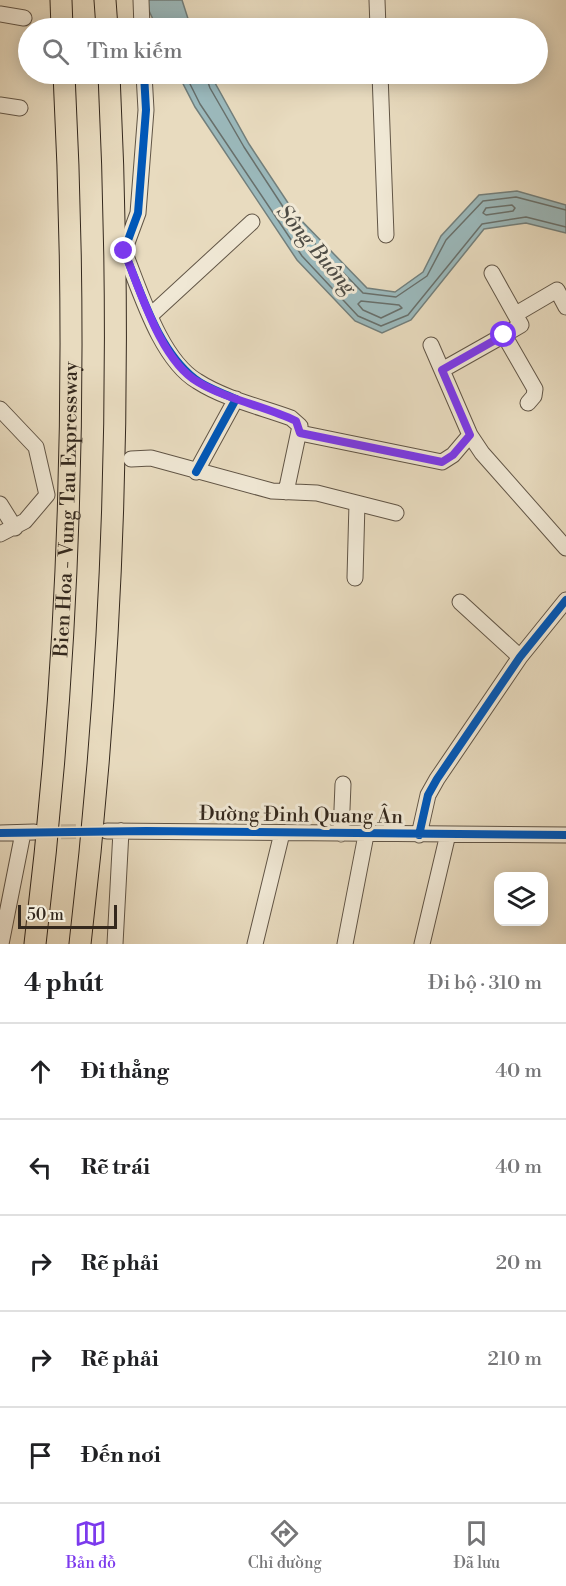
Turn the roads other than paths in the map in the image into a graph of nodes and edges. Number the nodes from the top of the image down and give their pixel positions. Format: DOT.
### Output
graph roads {
  1 [pos="61,0"];
  2 [pos="105,0"];
  3 [pos="141,0"];
  4 [pos="377,0"];
  5 [pos="0,14"];
  6 [pos="24,18"];
  7 [pos="62,18"];
  8 [pos="106,18"];
  9 [pos="142,18"];
  10 [pos="378,18"];
  11 [pos="65,84"];
  12 [pos="110,84"];
  13 [pos="145,84"];
  14 [pos="380,84"];
  15 [pos="0,105"];
  16 [pos="20,108"];
  17 [pos="252,222"];
  18 [pos="386,235"];
  19 [pos="492,273"];
  20 [pos="566,307"];
  21 [pos="516,314"];
  22 [pos="151,315"];
  23 [pos="504,335"];
  24 [pos="431,345"];
  25 [pos="442,370"];
  26 [pos="236,399"];
  27 [pos="528,403"];
  28 [pos="0,409"];
  29 [pos="300,433"];
  30 [pos="470,435"];
  31 [pos="131,459"];
  32 [pos="196,472"];
  33 [pos="286,492"];
  34 [pos="357,503"];
  35 [pos="0,504"];
  36 [pos="396,513"];
  37 [pos="15,528"];
  38 [pos="0,534"];
  39 [pos="566,548"];
  40 [pos="355,578"];
  41 [pos="566,600"];
  42 [pos="460,602"];
  43 [pos="520,657"];
  44 [pos="344,784"];
  45 [pos="282,832"];
  46 [pos="0,833"];
  47 [pos="341,834"];
  48 [pos="448,834"];
  49 [pos="366,835"];
  50 [pos="419,835"];
  51 [pos="566,835"];
  52 [pos="1,944"];
  53 [pos="35,944"];
  54 [pos="80,944"];
  55 [pos="116,944"];
  56 [pos="255,944"];
  57 [pos="345,944"];
  58 [pos="422,944"];
  1 -- 7 [label="highway"];
  2 -- 8 [label="highway"];
  3 -- 9 [label="street"];
  4 -- 10 [label="street"];
  5 -- 6 [label="street"];
  11 -- 53 [label="highway, Bien Hoa - Vung Tau Expressway"];
  12 -- 54 [label="highway"];
  13 -- 22 [label="street"];
  14 -- 18 [label="street"];
  15 -- 16 [label="street"];
  17 -- 22 [label="street"];
  19 -- 21 [label="street"];
  20 -- 21 [label="street"];
  21 -- 23 [label="street"];
  22 -- 26 [label="street"];
  23 -- 25 [label="street"];
  23 -- 27 [label="street"];
  24 -- 25 [label="street"];
  25 -- 30 [label="street"];
  26 -- 29 [label="street"];
  26 -- 32 [label="street"];
  28 -- 37 [label="street"];
  29 -- 30 [label="street"];
  29 -- 33 [label="street"];
  30 -- 39 [label="street"];
  31 -- 32 [label="street"];
  32 -- 33 [label="street"];
  33 -- 34 [label="street"];
  34 -- 36 [label="street"];
  34 -- 40 [label="street"];
  35 -- 37 [label="street"];
  37 -- 38 [label="street"];
  41 -- 43 [label="street"];
  42 -- 43 [label="street"];
  43 -- 50 [label="street"];
  44 -- 47 [label="street"];
  45 -- 47 [label="street, Đường Đinh Quang Ân"];
  45 -- 55 [label="street, Đường Đinh Quang Ân"];
  45 -- 56 [label="street"];
  46 -- 52 [label="street"];
  47 -- 49 [label="street, Đường Đinh Quang Ân"];
  48 -- 50 [label="street, Đường Đinh Quang Ân"];
  48 -- 51 [label="street, Đường Đinh Quang Ân"];
  48 -- 58 [label="street"];
  49 -- 50 [label="street, Đường Đinh Quang Ân"];
  49 -- 57 [label="street"];
}
